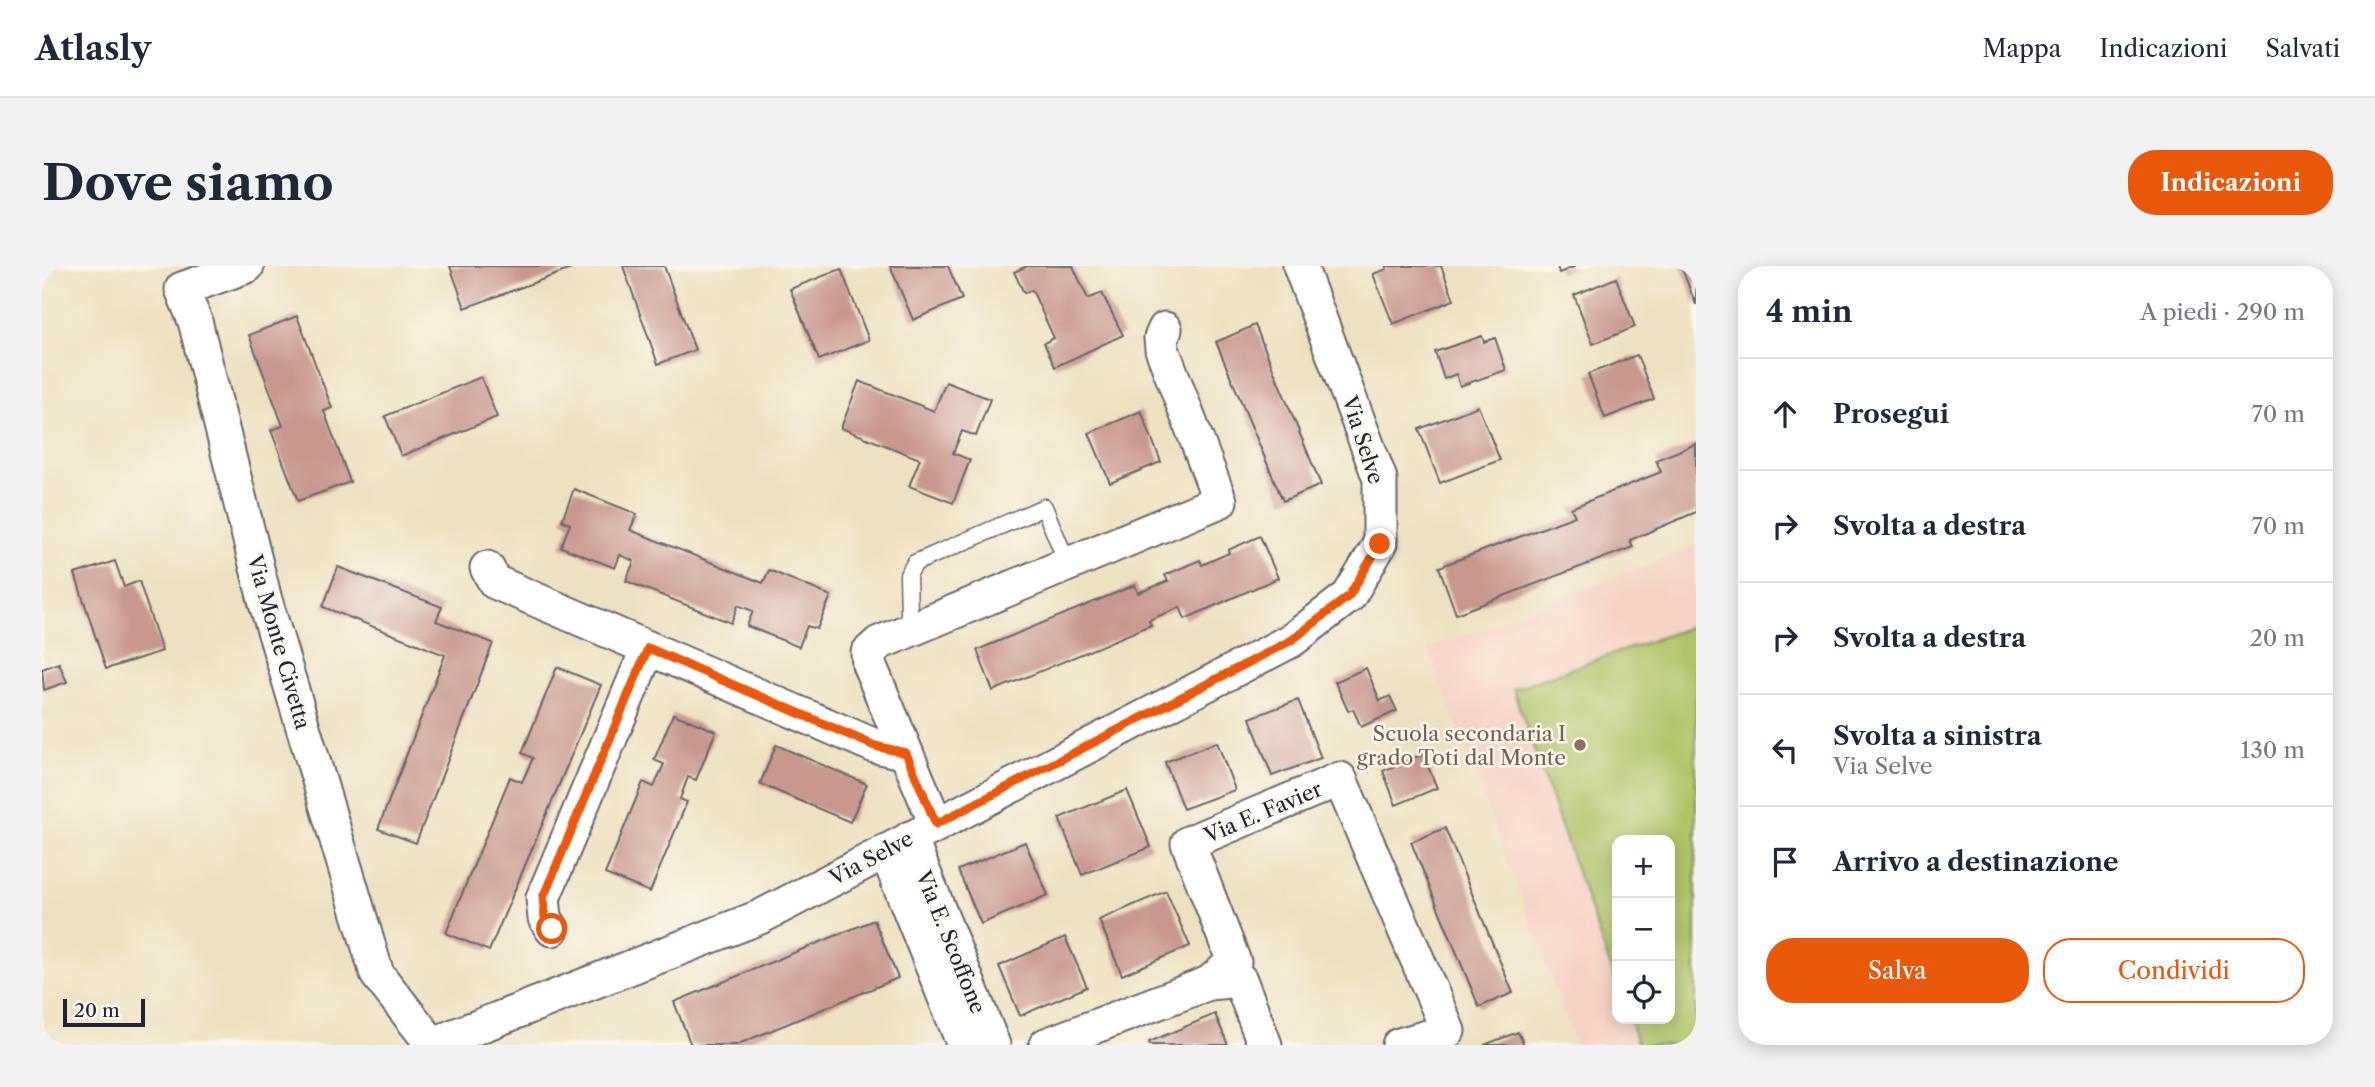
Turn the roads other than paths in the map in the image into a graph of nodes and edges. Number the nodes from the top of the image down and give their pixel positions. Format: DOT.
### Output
graph roads {
  1 [pos="247,266"];
  2 [pos="1300,266"];
  3 [pos="180,278"];
  4 [pos="1165,329"];
  5 [pos="1068,565"];
  6 [pos="487,568"];
  7 [pos="904,633"];
  8 [pos="648,648"];
  9 [pos="906,753"];
  10 [pos="910,838"];
  11 [pos="552,929"];
  12 [pos="1209,983"];
  13 [pos="432,1044"];
  14 [pos="964,1045"];
  15 [pos="993,1045"];
  16 [pos="1046,1045"];
  17 [pos="1265,1045"];
  18 [pos="1399,1045"];
  1 -- 3 [label="street, Via Monte Civetta"];
  2 -- 10 [label="street, Via Selve"];
  3 -- 13 [label="street, Via Monte Civetta"];
  4 -- 5 [label="street"];
  5 -- 7 [label="street"];
  5 -- 7 [label="lane"];
  6 -- 8 [label="street"];
  7 -- 9 [label="street"];
  8 -- 9 [label="street"];
  8 -- 11 [label="street"];
  9 -- 10 [label="street"];
  10 -- 13 [label="street, Via Selve"];
  10 -- 14 [label="street, Via E. Scoffone"];
  10 -- 15 [label="street, Via E. Scoffone"];
  12 -- 16 [label="street, Via E. Favier"];
  12 -- 17 [label="street, Via E. Favier"];
  12 -- 18 [label="street, Via E. Favier"];
}
